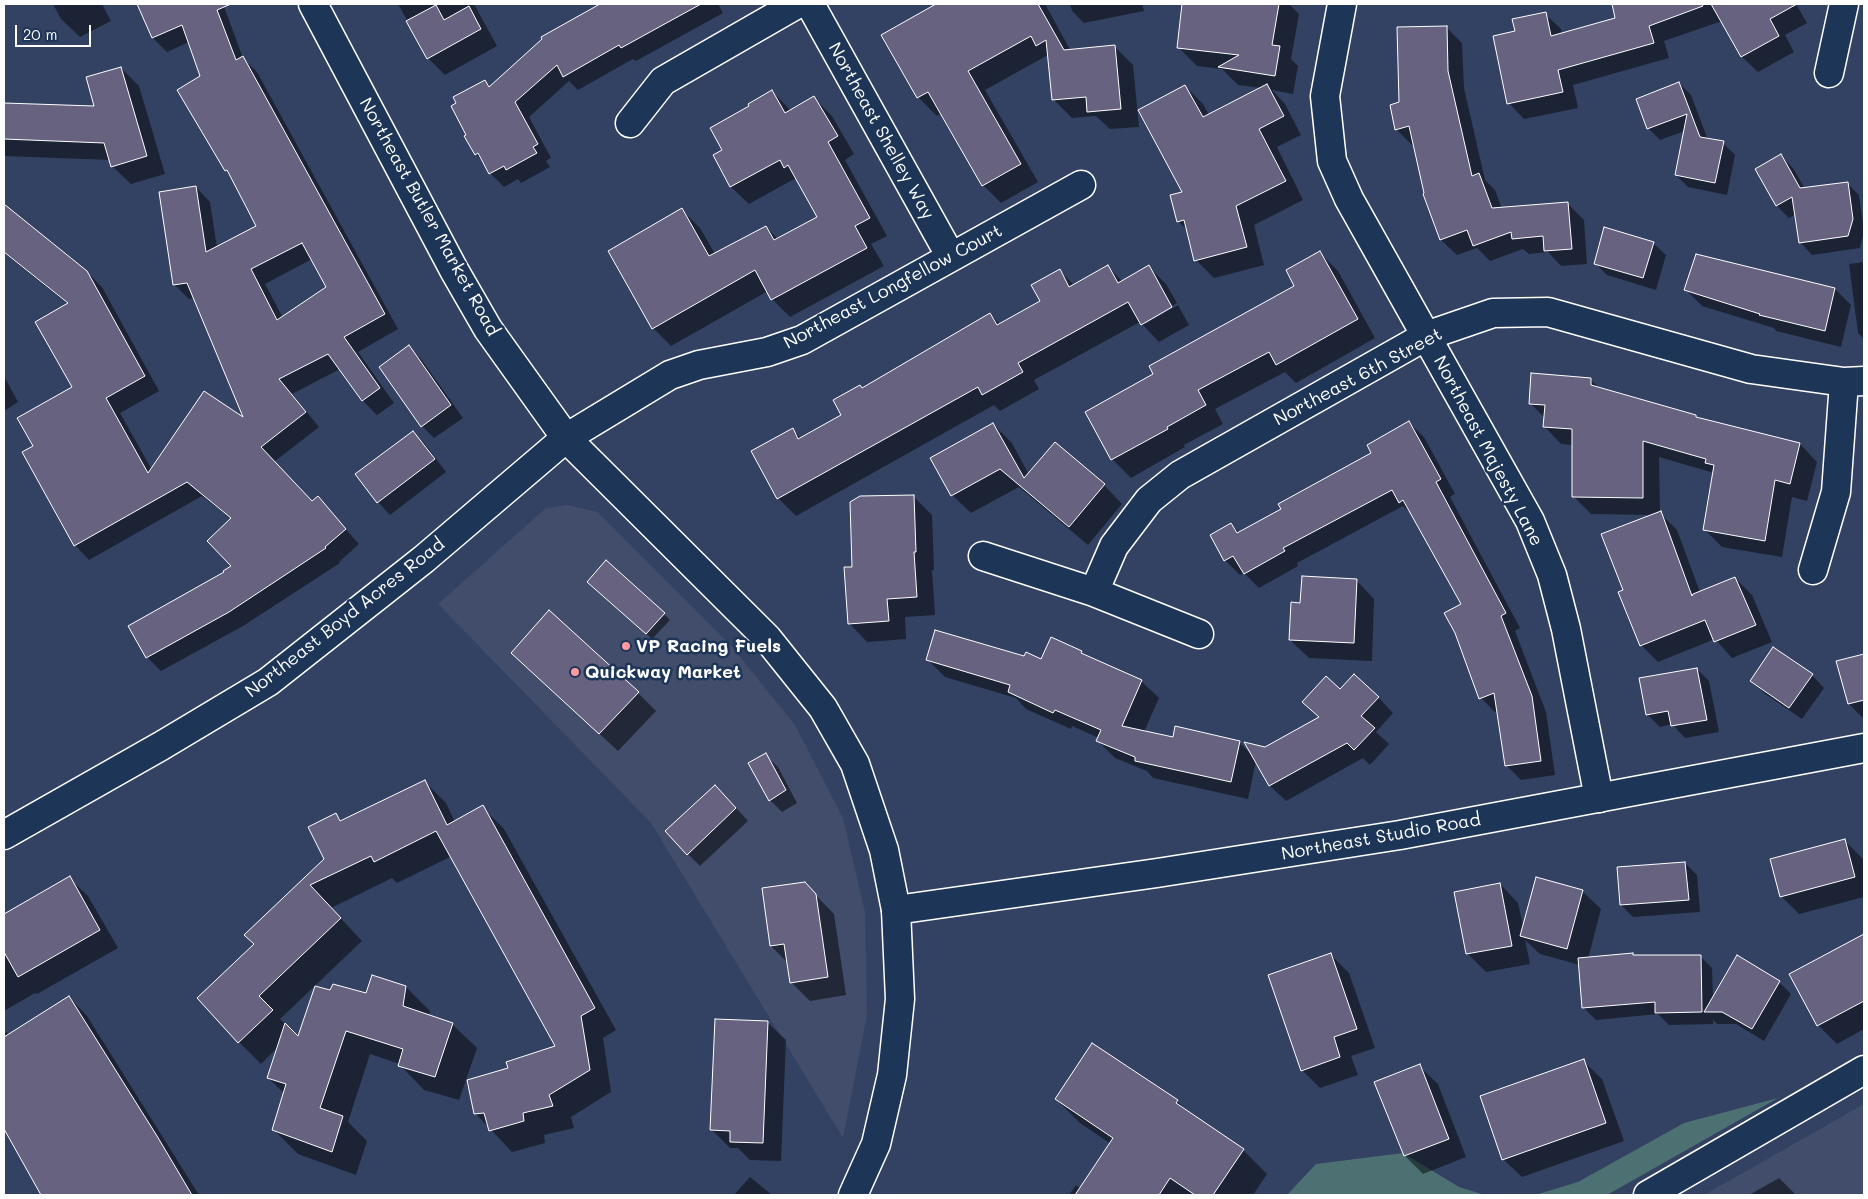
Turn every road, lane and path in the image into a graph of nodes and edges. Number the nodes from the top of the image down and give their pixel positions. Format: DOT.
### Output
graph roads {
  1 [pos="313,4"];
  2 [pos="797,4"];
  3 [pos="810,4"];
  4 [pos="1342,4"];
  5 [pos="1844,4"];
  6 [pos="1829,73"];
  7 [pos="630,123"];
  8 [pos="1081,184"];
  9 [pos="951,257"];
  10 [pos="1426,336"];
  11 [pos="1854,381"];
  12 [pos="566,438"];
  13 [pos="983,556"];
  14 [pos="1813,570"];
  15 [pos="1094,592"];
  16 [pos="1198,634"];
  17 [pos="1864,748"];
  18 [pos="1599,798"];
  19 [pos="4,835"];
  20 [pos="896,910"];
  21 [pos="1864,1070"];
  22 [pos="853,1195"];
  23 [pos="1648,1195"];
  1 -- 12 [label="street, Northeast Butler Market Road"];
  2 -- 7 [label="street"];
  3 -- 9 [label="street, Northeast Shelley Way"];
  4 -- 10 [label="street, Northeast Majesty Lane"];
  5 -- 6 [label="street"];
  8 -- 9 [label="street, Northeast Longfellow Court"];
  9 -- 12 [label="street, Northeast Longfellow Court"];
  10 -- 11 [label="street, Northeast 6th Street"];
  10 -- 15 [label="street, Northeast 6th Street"];
  10 -- 18 [label="street, Northeast Majesty Lane"];
  11 -- 14 [label="street"];
  12 -- 19 [label="street, Northeast Boyd Acres Road"];
  12 -- 20 [label="street, Northeast Butler Market Road"];
  13 -- 15 [label="street"];
  15 -- 16 [label="street"];
  17 -- 18 [label="street, Northeast Studio Road"];
  18 -- 20 [label="street, Northeast Studio Road"];
  20 -- 22 [label="street, Northeast Butler Market Road"];
  21 -- 23 [label="street"];
}
